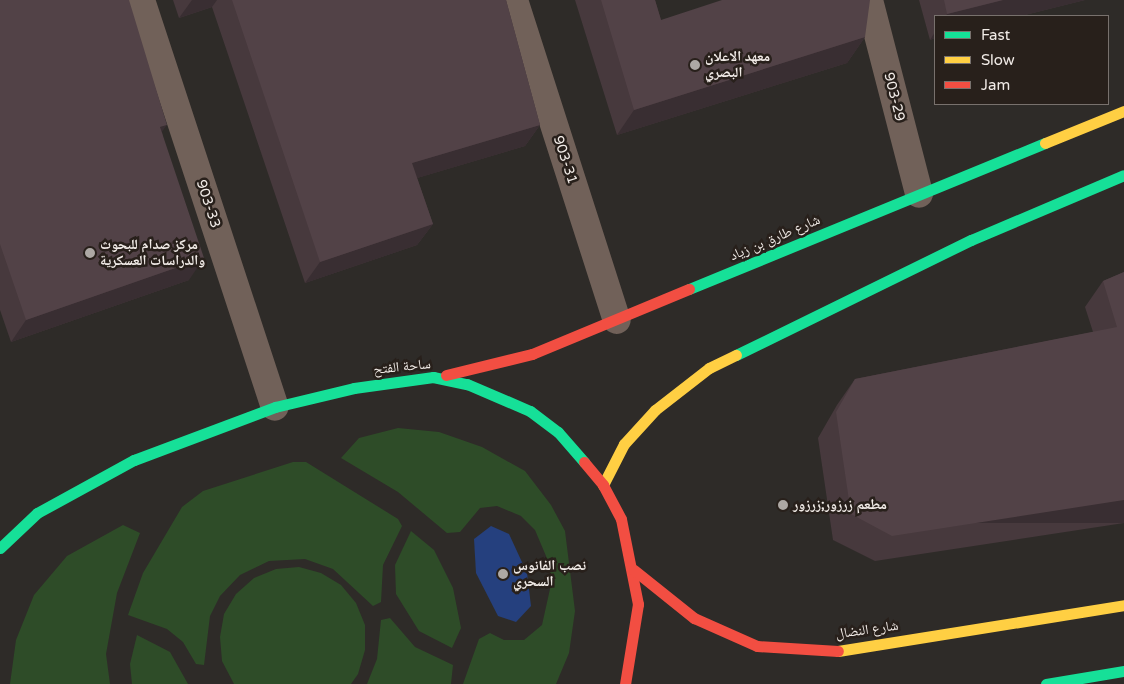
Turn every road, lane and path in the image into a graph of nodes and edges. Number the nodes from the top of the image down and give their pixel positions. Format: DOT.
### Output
graph roads {
  1 [pos="142,0"];
  2 [pos="514,0"];
  3 [pos="869,0"];
  4 [pos="1124,112"];
  5 [pos="1124,175"];
  6 [pos="919,194"];
  7 [pos="617,320"];
  8 [pos="433,377"];
  9 [pos="276,407"];
  10 [pos="603,485"];
  11 [pos="4,538"];
  12 [pos="634,570"];
  13 [pos="1124,605"];
  14 [pos="1124,671"];
  15 [pos="625,684"];
  16 [pos="1046,684"];
  1 -- 9 [label="street, 903-33"];
  2 -- 7 [label="street, 903-31"];
  3 -- 6 [label="street, 903-29"];
  4 -- 6 [label="main road, شارع طارق بن زياد"];
  5 -- 10 [label="main road"];
  6 -- 7 [label="main road, شارع طارق بن زياد"];
  7 -- 8 [label="main road, شارع طارق بن زياد"];
  8 -- 9 [label="main road, ساحة الفتح"];
  8 -- 10 [label="main road, ساحة الفتح"];
  9 -- 11 [label="main road, ساحة الفتح"];
  10 -- 12 [label="main road, ساحة الفتح"];
  12 -- 13 [label="main road, شارع النضال"];
  12 -- 15 [label="main road, ساحة الفتح"];
  14 -- 16 [label="main road"];
}
